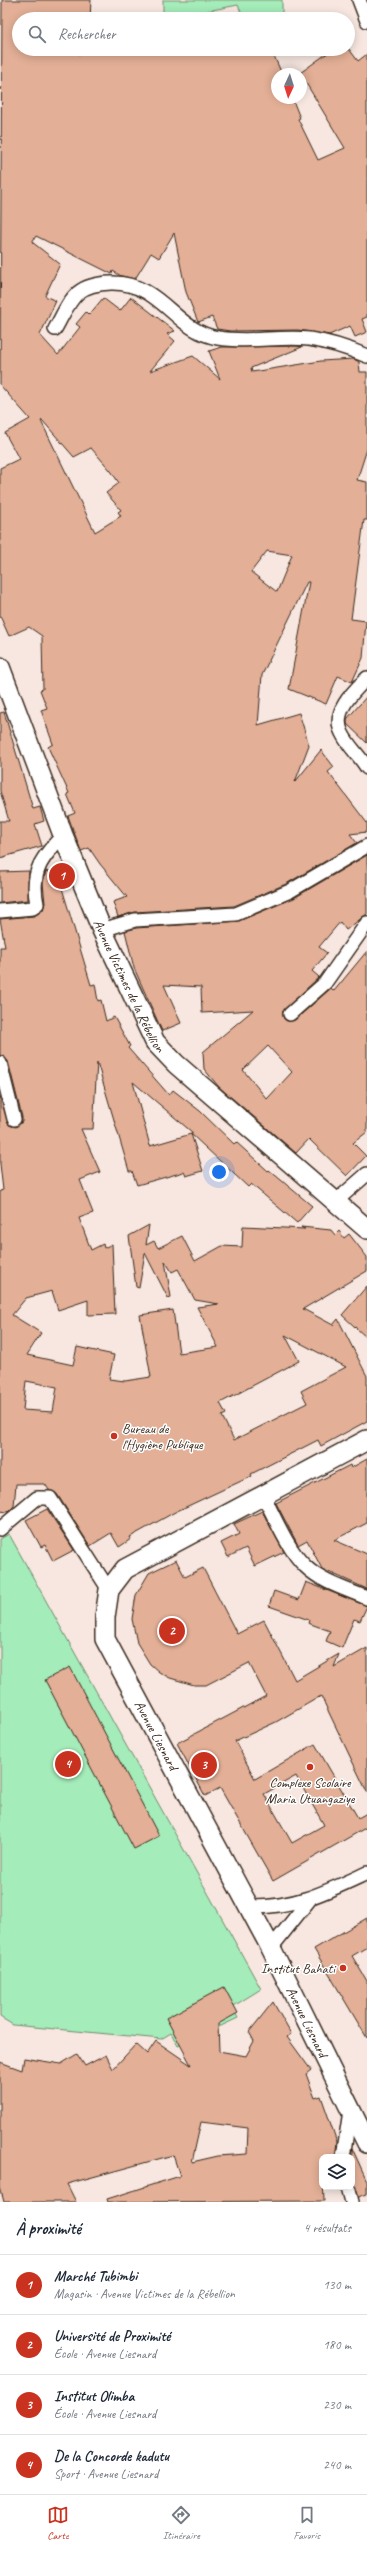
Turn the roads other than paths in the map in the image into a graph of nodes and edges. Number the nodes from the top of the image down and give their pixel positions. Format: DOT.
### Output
graph roads {
  1 [pos="360,0"];
  2 [pos="367,21"];
  3 [pos="55,329"];
  4 [pos="367,356"];
  5 [pos="0,667"];
  6 [pos="367,678"];
  7 [pos="367,768"];
  8 [pos="63,835"];
  9 [pos="367,846"];
  10 [pos="0,911"];
  11 [pos="367,923"];
  12 [pos="102,930"];
  13 [pos="290,1014"];
  14 [pos="0,1063"];
  15 [pos="14,1119"];
  16 [pos="367,1174"];
  17 [pos="335,1202"];
  18 [pos="367,1229"];
  19 [pos="367,1440"];
  20 [pos="263,1495"];
  21 [pos="0,1529"];
  22 [pos="109,1590"];
  23 [pos="367,1598"];
  24 [pos="367,1873"];
  25 [pos="310,1899"];
  26 [pos="249,1907"];
  27 [pos="271,1948"];
  28 [pos="350,2112"];
  29 [pos="367,2143"];
  30 [pos="343,2154"];
  31 [pos="349,2190"];
  32 [pos="352,2202"];
  1 -- 2 [label="street"];
  3 -- 4 [label="street"];
  5 -- 8 [label="street, Avenue Victimes de la Rébellion"];
  6 -- 7 [label="street"];
  8 -- 10 [label="street"];
  8 -- 12 [label="street, Avenue Victimes de la Rébellion"];
  9 -- 12 [label="street"];
  11 -- 13 [label="street"];
  12 -- 17 [label="street, Avenue Victimes de la Rébellion"];
  14 -- 15 [label="street"];
  16 -- 17 [label="street"];
  17 -- 18 [label="street, Avenue Victimes de la Rébellion"];
  19 -- 20 [label="street, Avenue Liesnard"];
  20 -- 22 [label="street, Avenue Liesnard"];
  20 -- 23 [label="street"];
  21 -- 22 [label="street"];
  22 -- 26 [label="street, Avenue Liesnard"];
  24 -- 25 [label="street"];
  25 -- 26 [label="street"];
  25 -- 27 [label="street"];
  26 -- 27 [label="street, Avenue Liesnard"];
  27 -- 28 [label="street, Avenue Liesnard"];
  28 -- 29 [label="street, Avenue Liesnard"];
  28 -- 30 [label="street"];
  31 -- 32 [label="street"];
}
